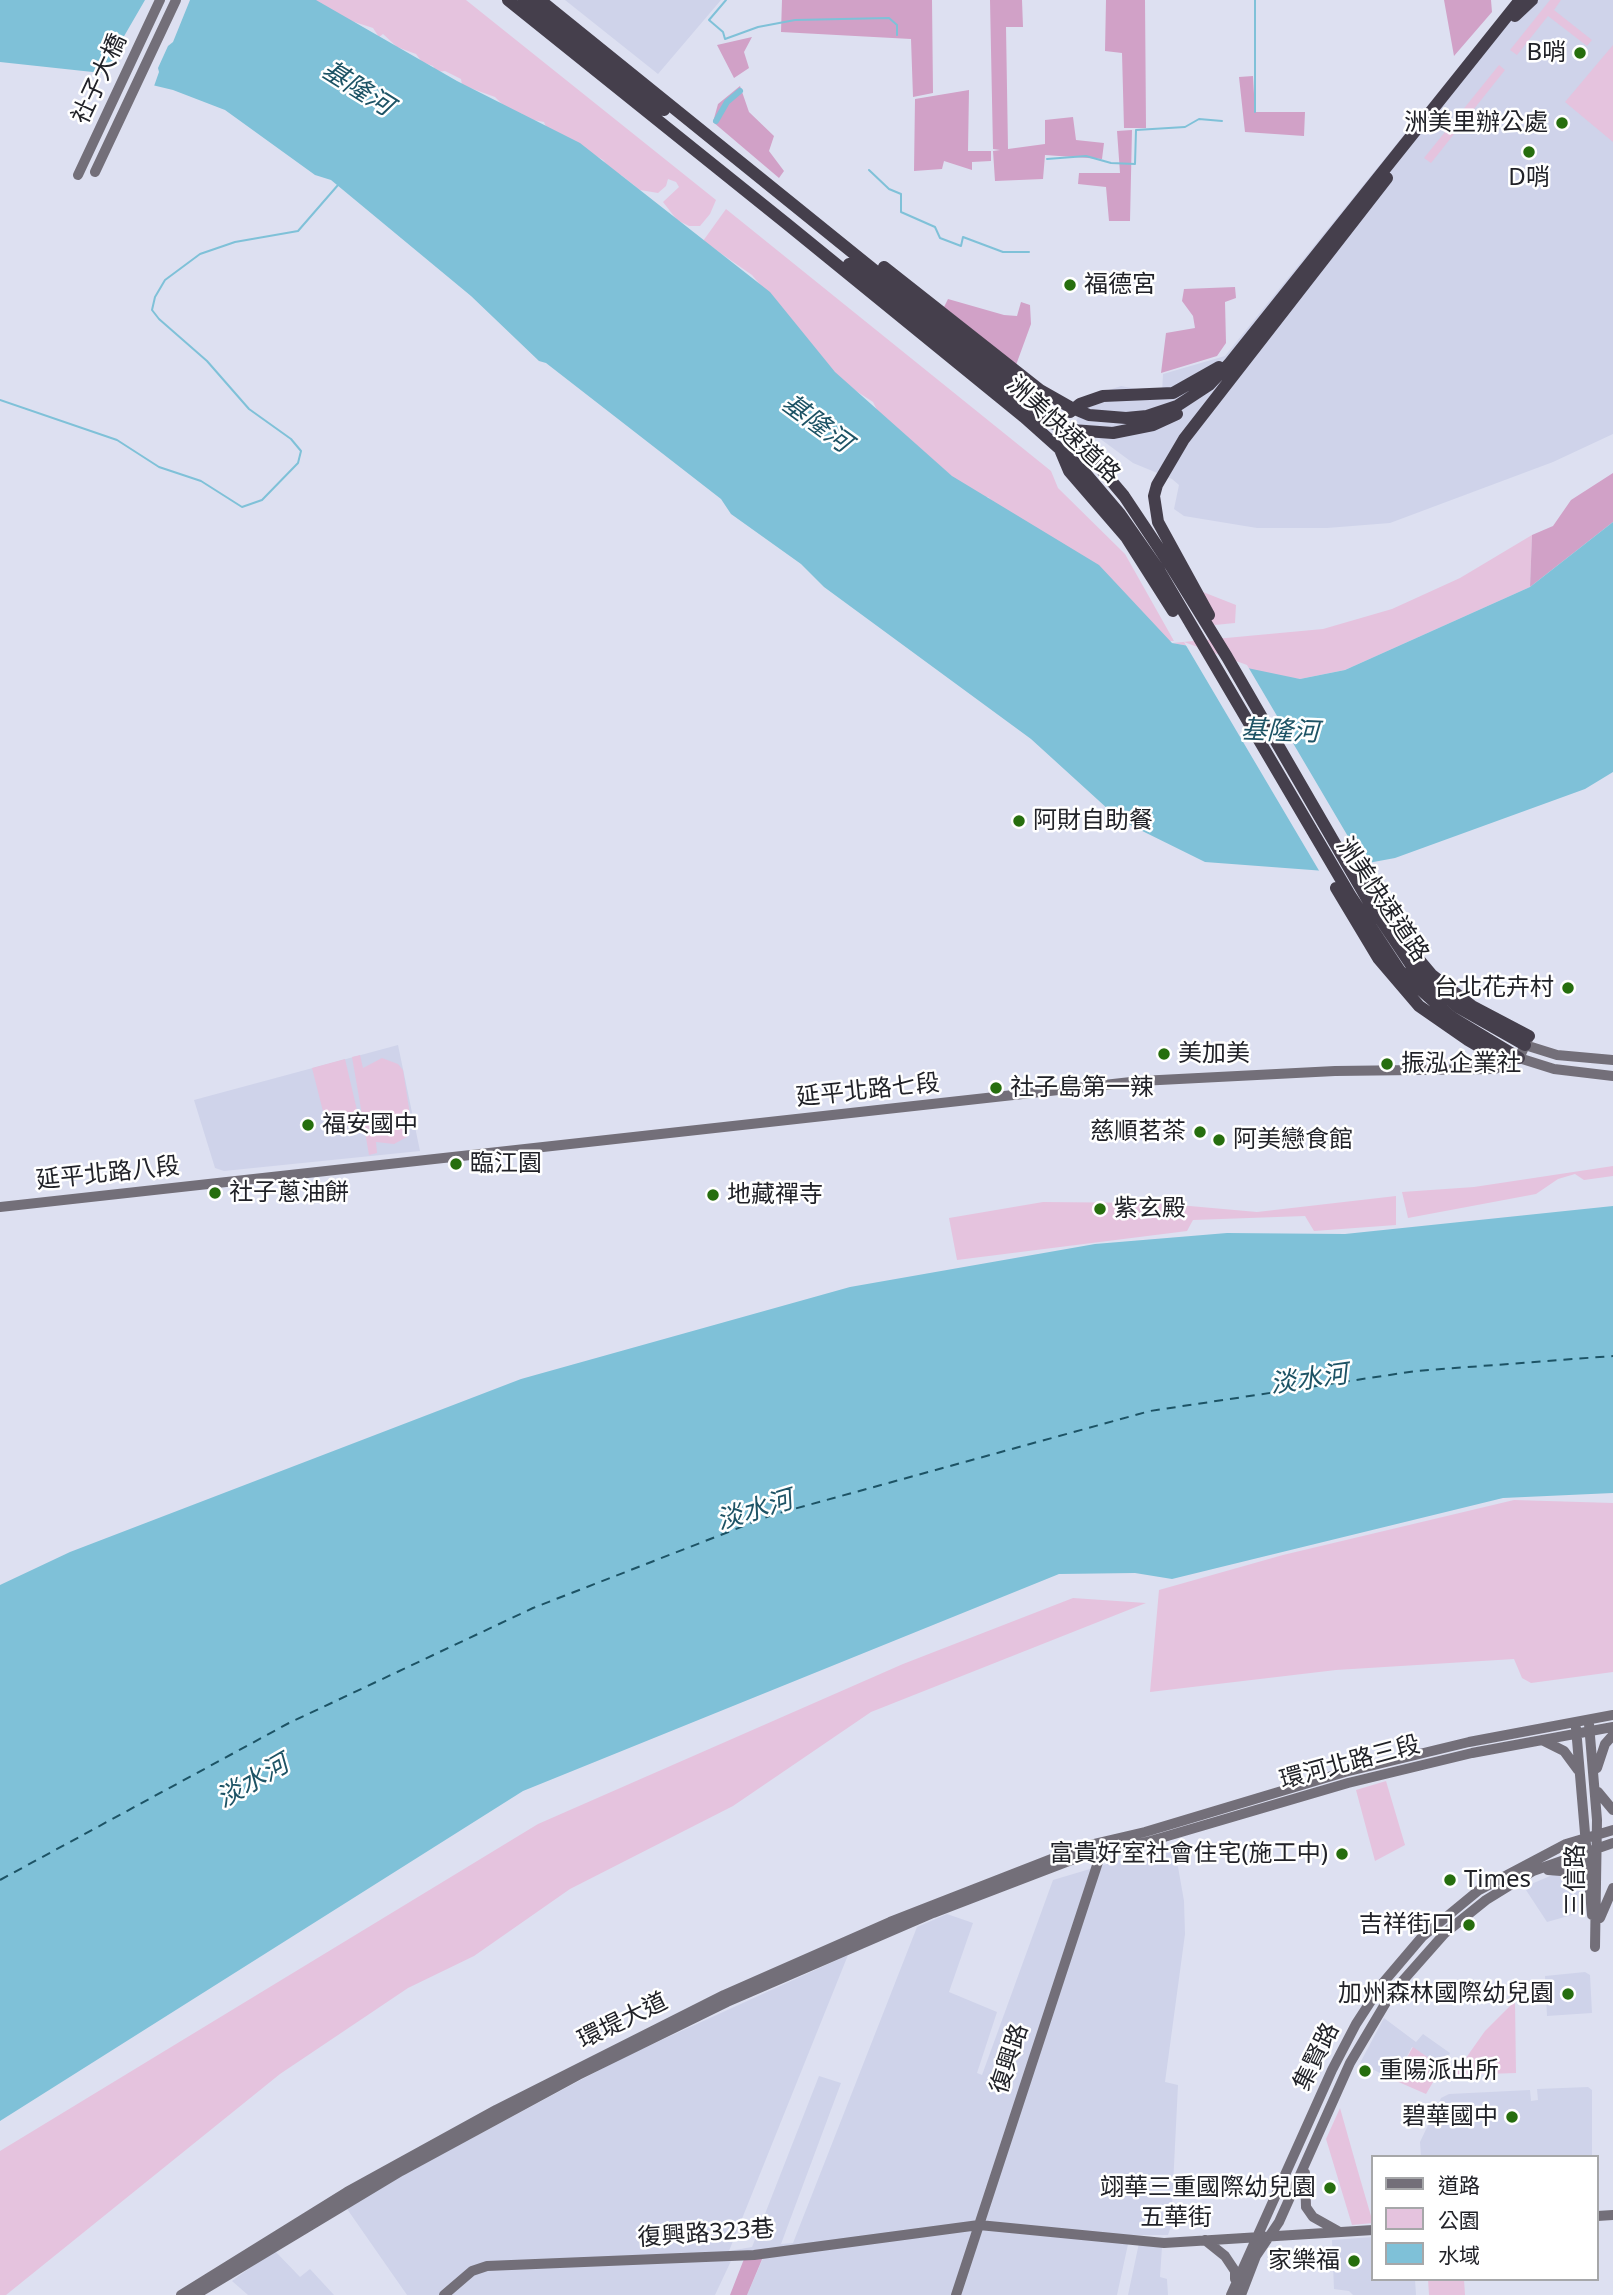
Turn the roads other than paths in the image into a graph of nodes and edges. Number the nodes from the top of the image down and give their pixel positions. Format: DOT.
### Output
graph roads {
  1 [pos="160,0"];
  2 [pos="176,0"];
  3 [pos="508,0"];
  4 [pos="524,0"];
  5 [pos="540,0"];
  6 [pos="1520,0"];
  7 [pos="1532,0"];
  8 [pos="638,92"];
  9 [pos="1440,104"];
  10 [pos="701,154"];
  11 [pos="734,156"];
  12 [pos="95,172"];
  13 [pos="78,175"];
  14 [pos="803,212"];
  15 [pos="788,224"];
  16 [pos="1242,354"];
  17 [pos="1227,657"];
  18 [pos="1231,695"];
  19 [pos="1454,1013"];
  20 [pos="1527,1041"];
  21 [pos="1613,1060"];
  22 [pos="1514,1061"];
  23 [pos="1613,1076"];
  24 [pos="220,1182"];
  25 [pos="0,1207"];
  26 [pos="1613,1715"];
  27 [pos="1575,1721"];
  28 [pos="1589,1724"];
  29 [pos="1613,1727"];
  30 [pos="1577,1733"];
  31 [pos="1613,1735"];
  32 [pos="1542,1740"];
  33 [pos="1596,1772"];
  34 [pos="1580,1774"];
  35 [pos="1596,1789"];
  36 [pos="1214,1810"];
  37 [pos="1613,1810"];
  38 [pos="1218,1821"];
  39 [pos="1613,1830"];
  40 [pos="1597,1834"];
  41 [pos="1583,1838"];
  42 [pos="1110,1840"];
  43 [pos="1613,1843"];
  44 [pos="1597,1847"];
  45 [pos="1101,1852"];
  46 [pos="1585,1852"];
  47 [pos="1533,1871"];
  48 [pos="1589,1887"];
  49 [pos="1613,1888"];
  50 [pos="1597,1925"];
  51 [pos="795,1967"];
  52 [pos="726,1999"];
  53 [pos="1306,2163"];
  54 [pos="979,2225"];
  55 [pos="1372,2230"];
  56 [pos="1338,2232"];
  57 [pos="1271,2236"];
  58 [pos="1255,2237"];
  59 [pos="1205,2239"];
  60 [pos="1234,2284"];
  61 [pos="181,2295"];
  62 [pos="195,2295"];
  63 [pos="444,2295"];
  64 [pos="956,2295"];
  65 [pos="1231,2295"];
  66 [pos="1241,2295"];
  1 -- 13 [label="street, 社子大橋"];
  2 -- 12 [label="street, 社子大橋"];
  3 -- 10 [label="highway, 洲美快速道路"];
  4 -- 8 [label="highway"];
  5 -- 11 [label="highway, 洲美快速道路"];
  6 -- 9 [label="highway"];
  7 -- 9 [label="highway"];
  8 -- 10 [label="highway"];
  8 -- 11 [label="highway"];
  9 -- 16 [label="highway"];
  10 -- 15 [label="highway, 洲美快速道路"];
  11 -- 14 [label="highway, 洲美快速道路"];
  14 -- 16 [label="highway"];
  14 -- 17 [label="highway, 洲美快速道路"];
  15 -- 16 [label="highway"];
  15 -- 18 [label="highway, 洲美快速道路"];
  16 -- 17 [label="highway"];
  16 -- 18 [label="highway"];
  17 -- 19 [label="highway, 洲美快速道路"];
  18 -- 19 [label="highway, 洲美快速道路"];
  19 -- 20 [label="highway"];
  19 -- 22 [label="highway"];
  20 -- 21 [label="street"];
  20 -- 22 [label="street"];
  22 -- 23 [label="street, 延平北路七段"];
  22 -- 24 [label="street, 延平北路七段"];
  24 -- 25 [label="street, 延平北路八段"];
  26 -- 28 [label="street, 環河北路三段"];
  27 -- 28 [label="street, 環河北路三段"];
  27 -- 30 [label="street, 三信路"];
  27 -- 36 [label="street, 環河北路三段"];
  28 -- 29 [label="street, 環河北路三段"];
  28 -- 30 [label="street, 環河北路三段"];
  28 -- 33 [label="street, 三信路"];
  30 -- 32 [label="street, 環河北路三段"];
  30 -- 34 [label="street, 三信路"];
  31 -- 33 [label="street"];
  32 -- 34 [label="street"];
  32 -- 38 [label="street, 環河北路三段"];
  33 -- 35 [label="street, 三信路"];
  34 -- 41 [label="street, 三信路"];
  35 -- 37 [label="street"];
  35 -- 40 [label="street, 三信路"];
  36 -- 38 [label="street"];
  36 -- 42 [label="street, 環河北路三段"];
  38 -- 45 [label="street, 環河北路三段"];
  39 -- 40 [label="street, 集賢路"];
  40 -- 41 [label="street, 集賢路"];
  40 -- 44 [label="street, 三信路"];
  41 -- 46 [label="street, 三信路"];
  41 -- 58 [label="street, 集賢路"];
  42 -- 45 [label="street, 復興路"];
  42 -- 51 [label="street, 環堤大道"];
  43 -- 44 [label="street, 集賢路"];
  44 -- 46 [label="street, 集賢路"];
  44 -- 50 [label="street, 三信路"];
  45 -- 51 [label="street, 環堤大道"];
  45 -- 54 [label="street, 復興路"];
  46 -- 47 [label="street, 集賢路"];
  46 -- 48 [label="street, 三信路"];
  47 -- 48 [label="street"];
  47 -- 53 [label="street, 集賢路"];
  48 -- 50 [label="street, 三信路"];
  49 -- 50 [label="street"];
  51 -- 52 [label="street, 環堤大道"];
  52 -- 61 [label="street, 環堤大道"];
  52 -- 62 [label="street, 環堤大道"];
  53 -- 56 [label="street"];
  53 -- 57 [label="street, 集賢路"];
  54 -- 59 [label="street, 五華街"];
  54 -- 63 [label="street, 復興路323巷"];
  54 -- 64 [label="street, 復興路"];
  55 -- 56 [label="street, 五華街"];
  56 -- 57 [label="street, 五華街"];
  57 -- 58 [label="street, 五華街"];
  57 -- 66 [label="street, 集賢路"];
  58 -- 59 [label="street, 五華街"];
  58 -- 60 [label="street, 集賢路"];
  59 -- 60 [label="street"];
  60 -- 65 [label="street, 集賢路"];
}
